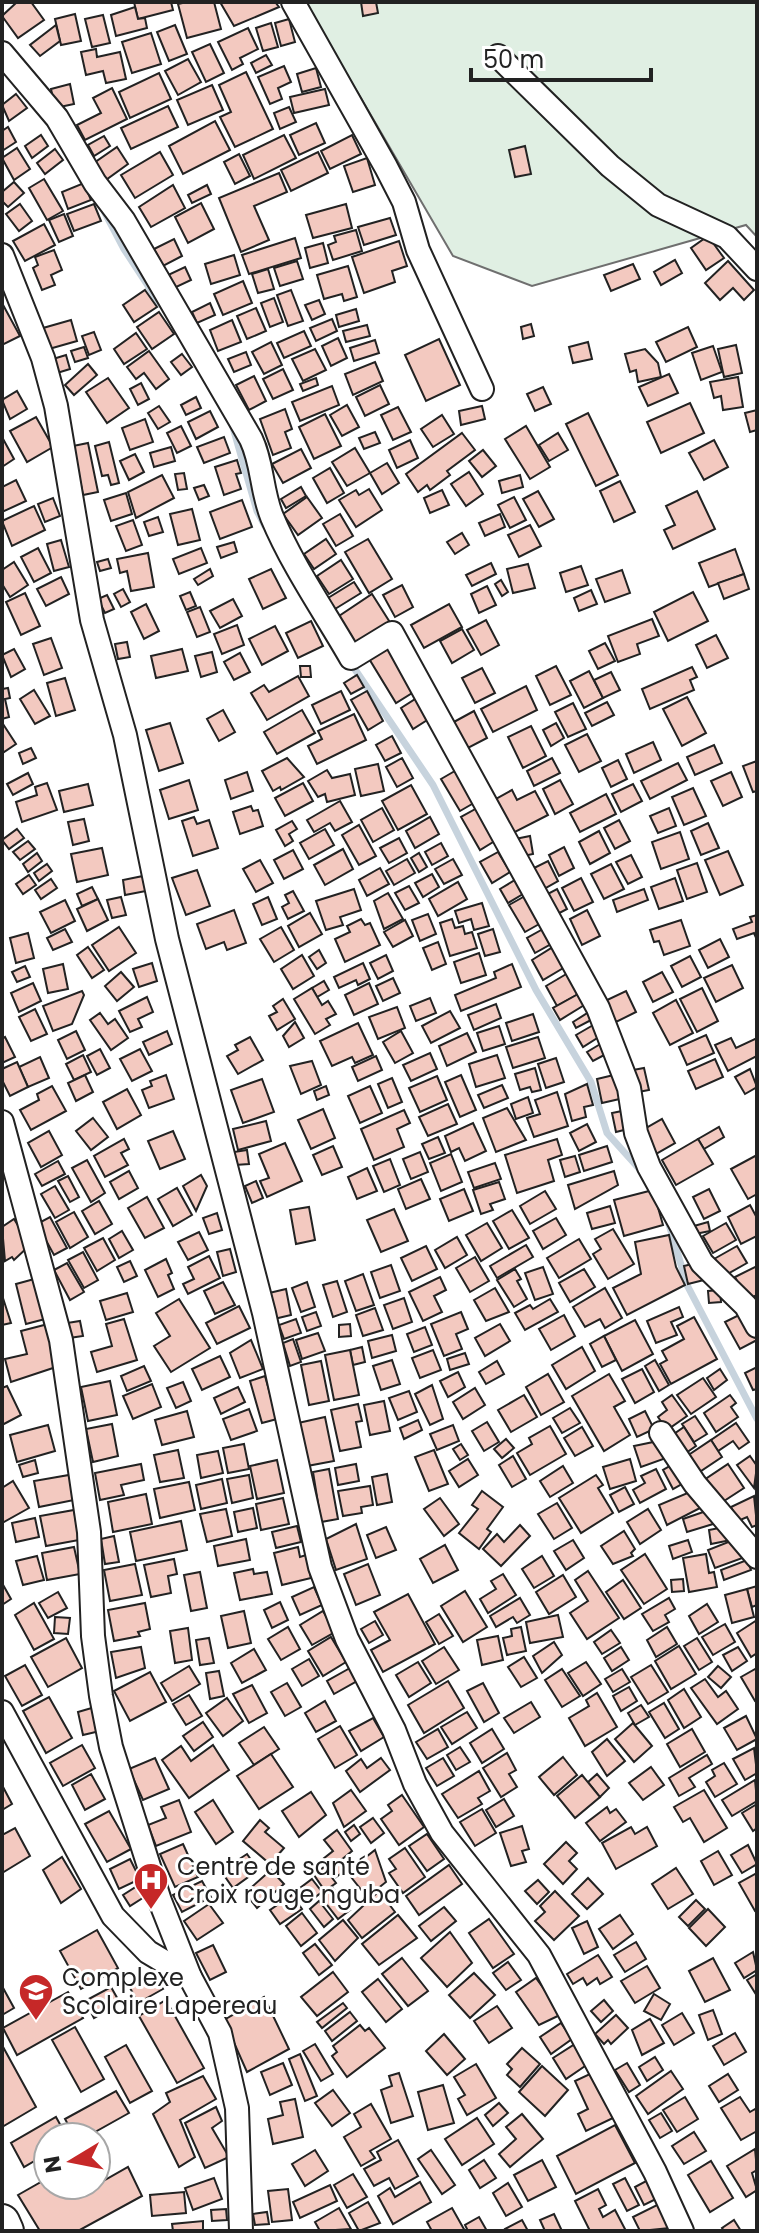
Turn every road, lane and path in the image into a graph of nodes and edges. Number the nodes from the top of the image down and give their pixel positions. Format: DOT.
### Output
graph roads {
  1 [pos="293,2"];
  2 [pos="2,53"];
  3 [pos="498,56"];
  4 [pos="2,255"];
  5 [pos="757,269"];
  6 [pos="482,389"];
  7 [pos="2,1122"];
  8 [pos="757,1326"];
  9 [pos="661,1433"];
  10 [pos="757,1557"];
  11 [pos="2,1712"];
  12 [pos="190,1977"];
  13 [pos="2,2222"];
  14 [pos="6,2231"];
  15 [pos="241,2231"];
  16 [pos="682,2231"];
  1 -- 6 [label="street"];
  2 -- 8 [label="street"];
  3 -- 5 [label="street"];
  4 -- 16 [label="street"];
  7 -- 12 [label="street"];
  9 -- 10 [label="street"];
  11 -- 12 [label="street"];
  12 -- 15 [label="street"];
  13 -- 14 [label="main road"];
}
